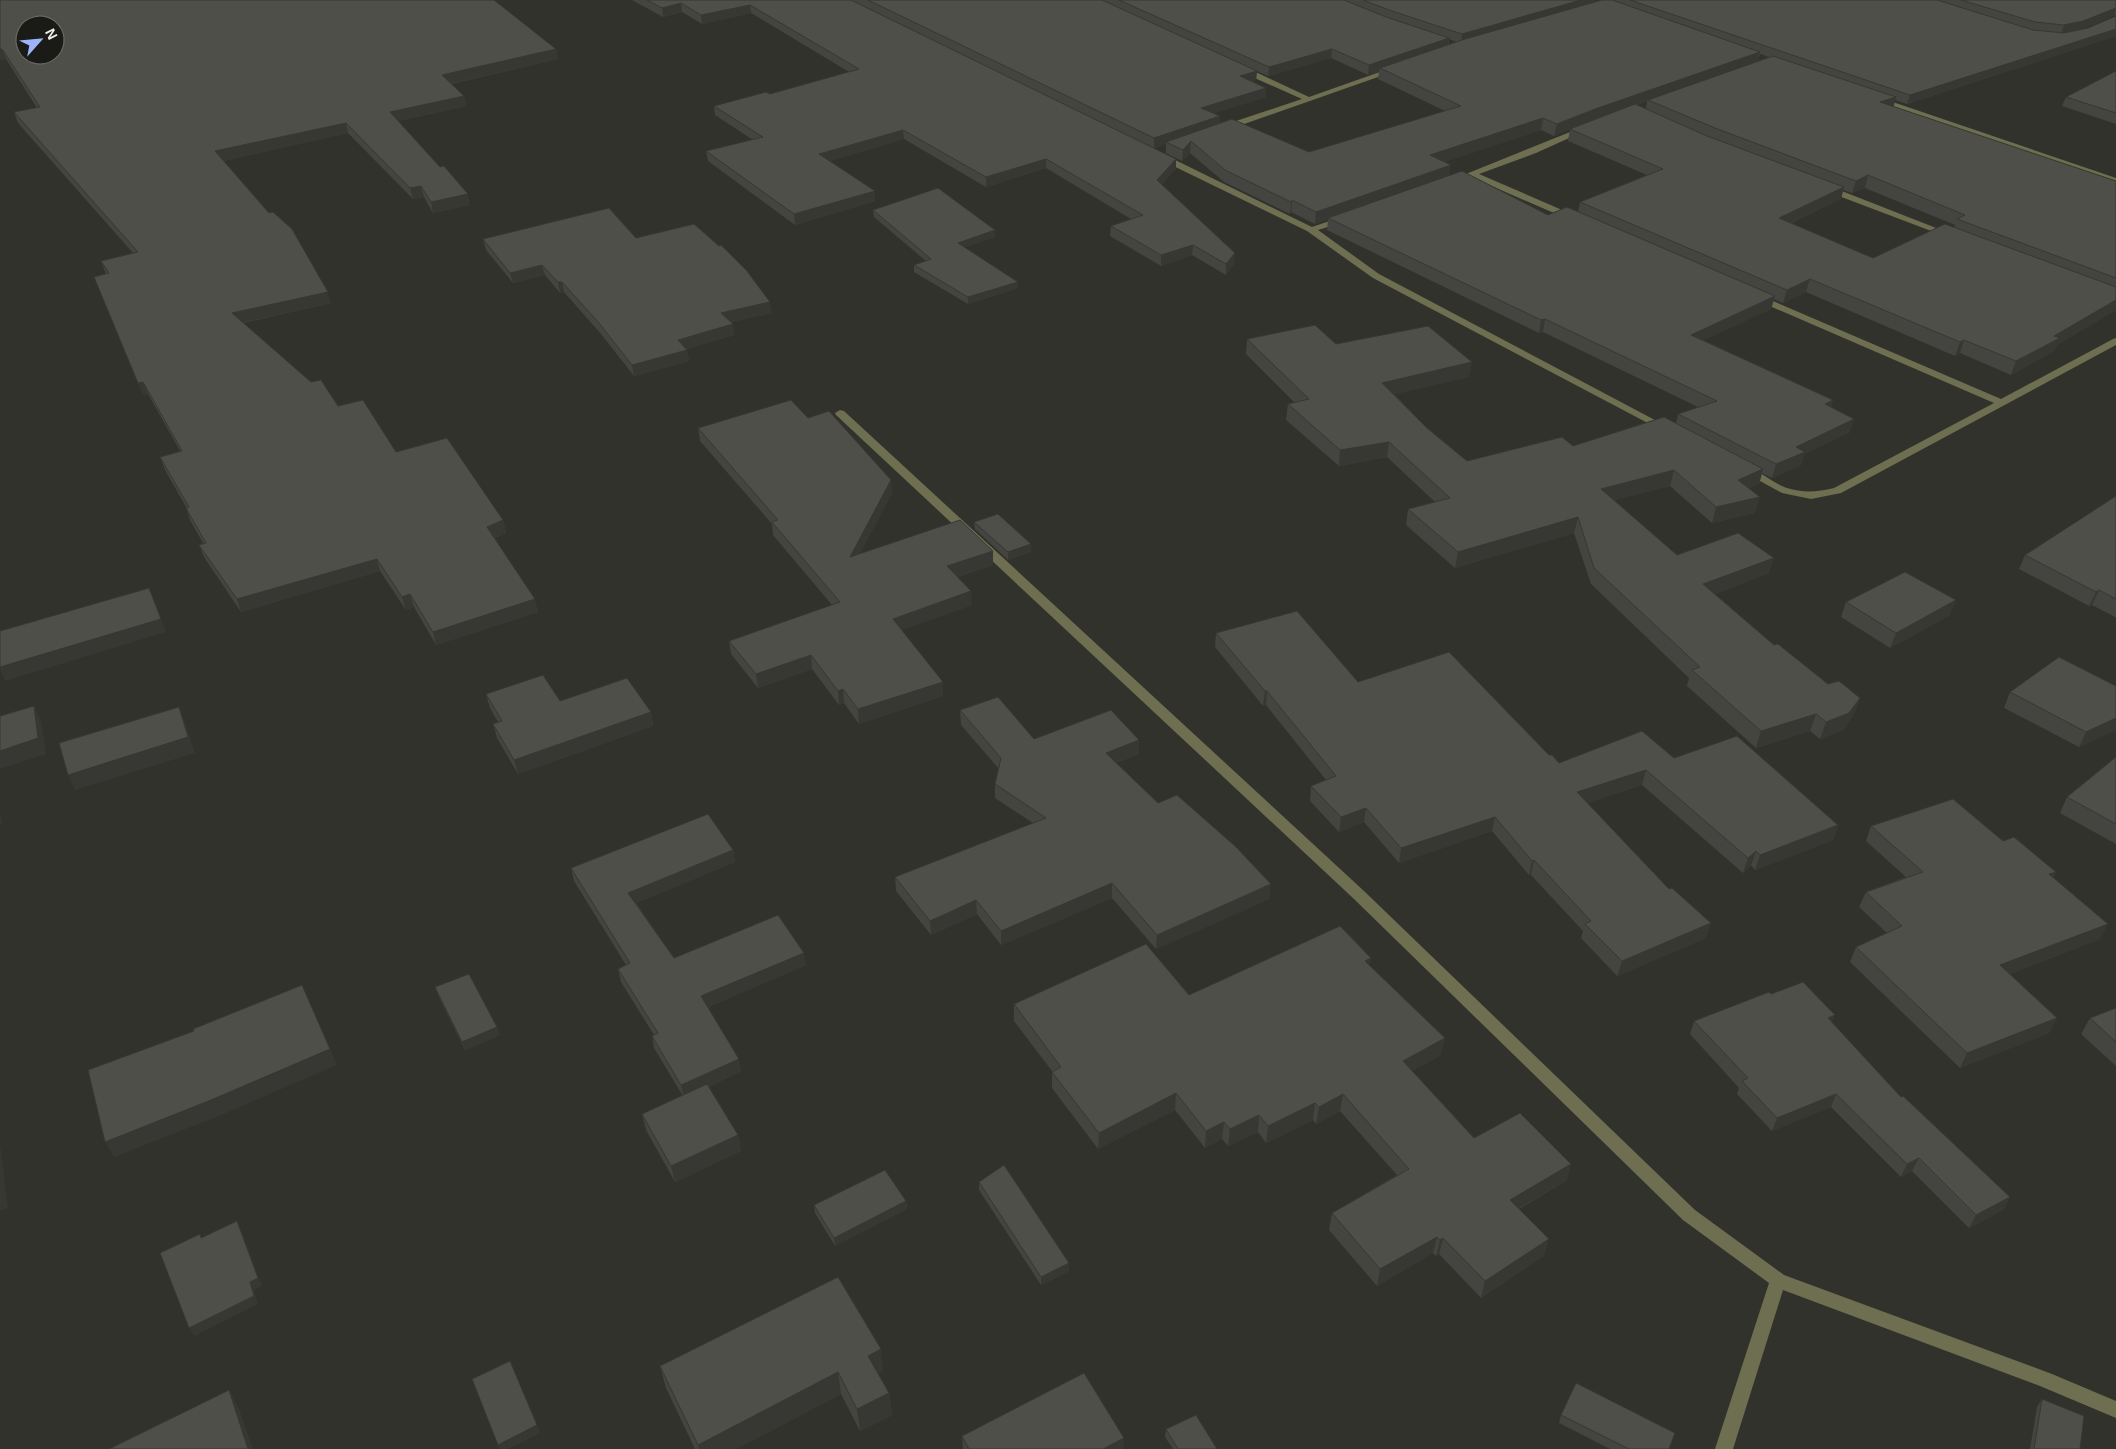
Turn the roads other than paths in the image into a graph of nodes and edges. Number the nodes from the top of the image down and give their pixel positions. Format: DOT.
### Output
graph roads {
  1 [pos="1236,66"];
  2 [pos="1403,67"];
  3 [pos="1873,98"];
  4 [pos="1308,99"];
  5 [pos="1587,128"];
  6 [pos="1217,131"];
  7 [pos="1163,150"];
  8 [pos="1472,174"];
  9 [pos="2116,181"];
  10 [pos="1444,184"];
  11 [pos="1820,186"];
  12 [pos="1351,216"];
  13 [pos="1582,221"];
  14 [pos="1311,230"];
  15 [pos="1958,238"];
  16 [pos="1747,292"];
  17 [pos="2116,342"];
  18 [pos="2003,403"];
  19 [pos="840,413"];
  20 [pos="1670,431"];
  21 [pos="1739,467"];
  22 [pos="1778,1280"];
  23 [pos="2116,1410"];
  24 [pos="1724,1449"];
  1 -- 4 [label="street"];
  2 -- 4 [label="street"];
  3 -- 9 [label="street"];
  4 -- 6 [label="street"];
  5 -- 8 [label="street"];
  7 -- 14 [label="street"];
  8 -- 10 [label="street"];
  8 -- 13 [label="street"];
  11 -- 15 [label="street"];
  12 -- 14 [label="street"];
  14 -- 20 [label="street"];
  16 -- 18 [label="street"];
  17 -- 18 [label="street"];
  18 -- 21 [label="street"];
  19 -- 22 [label="street"];
  22 -- 23 [label="street"];
  22 -- 24 [label="street"];
}
